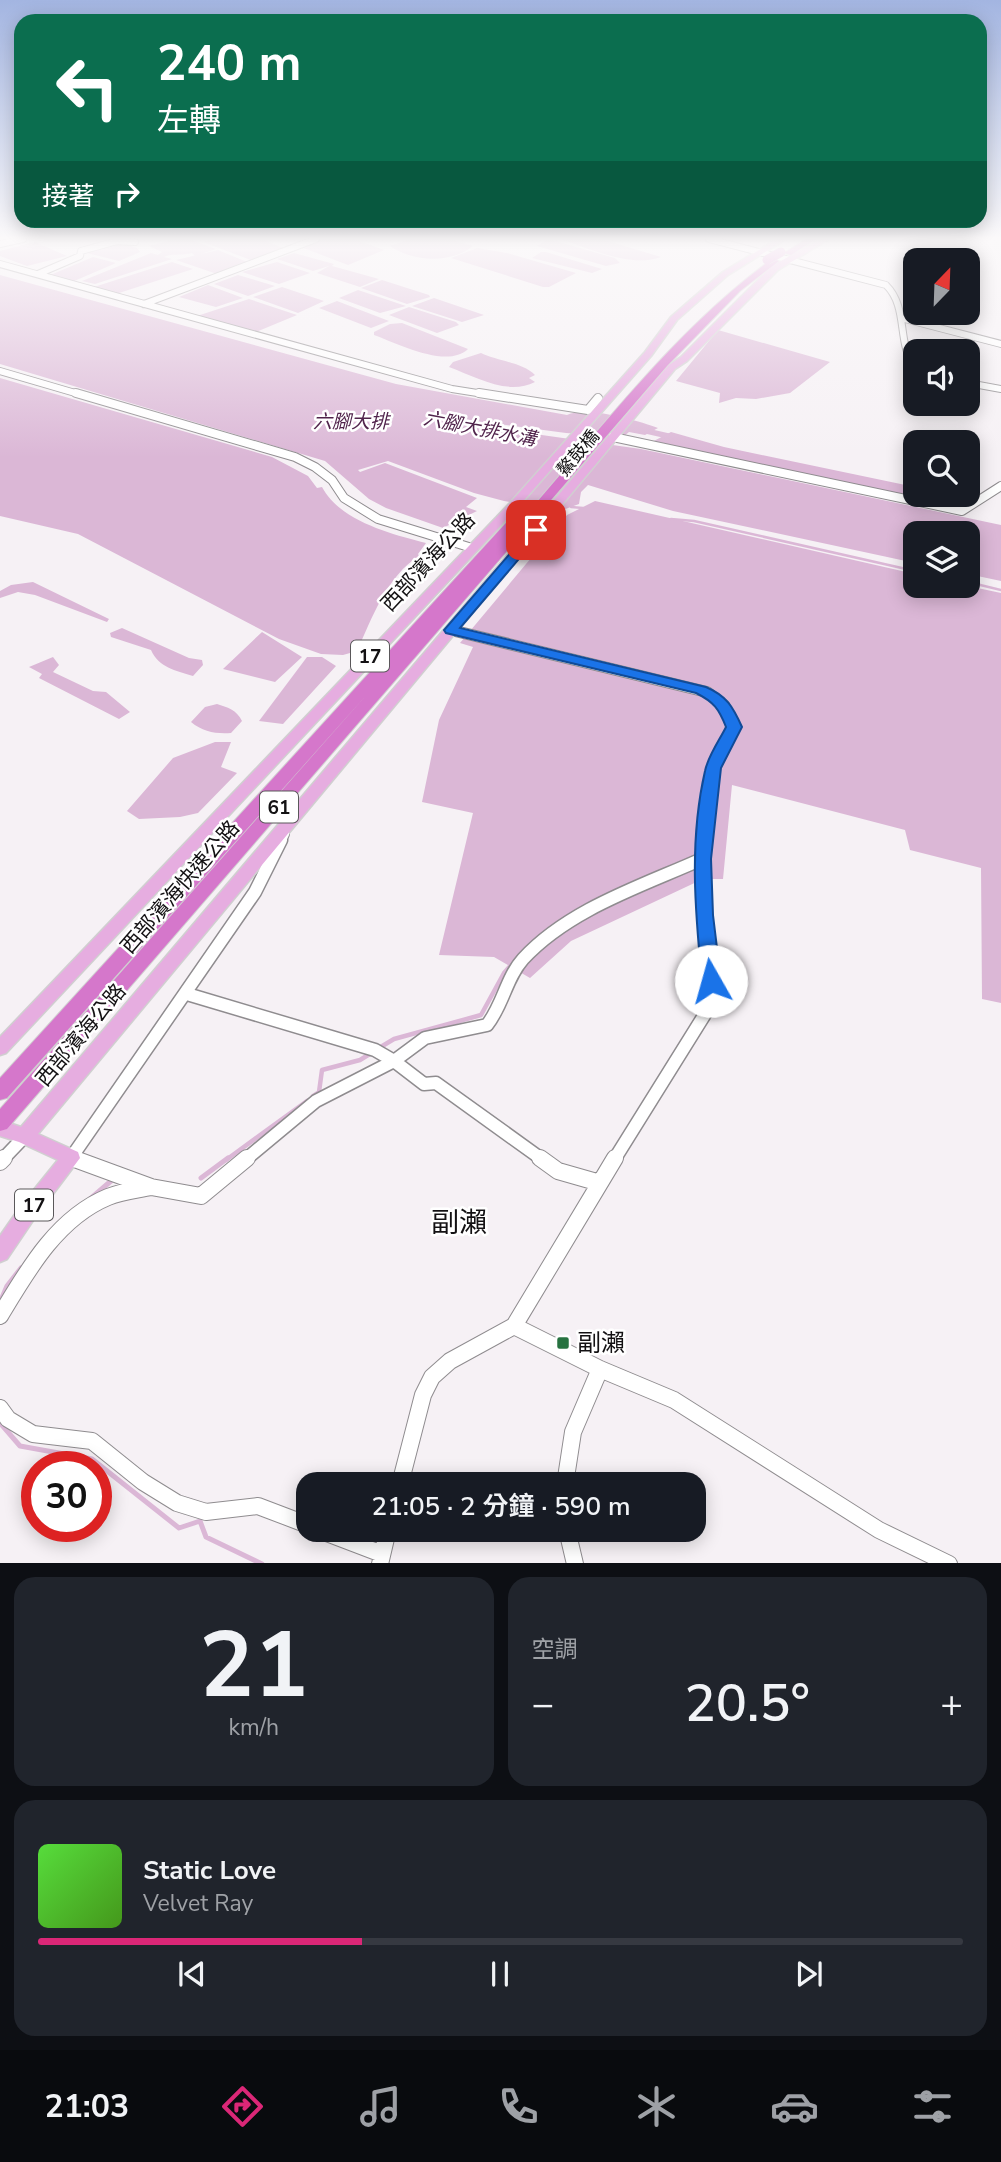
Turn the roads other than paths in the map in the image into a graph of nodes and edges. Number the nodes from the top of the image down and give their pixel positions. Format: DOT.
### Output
graph roads {
  1 [pos="173,312"];
  2 [pos="684,312"];
  3 [pos="715,312"];
  4 [pos="731,312"];
  5 [pos="901,312"];
  6 [pos="901,318"];
  7 [pos="904,339"];
  8 [pos="1001,344"];
  9 [pos="0,371"];
  10 [pos="980,385"];
  11 [pos="1001,389"];
  12 [pos="598,398"];
  13 [pos="616,414"];
  14 [pos="613,438"];
  15 [pos="1001,486"];
  16 [pos="533,508"];
  17 [pos="472,548"];
  18 [pos="451,630"];
  19 [pos="287,827"];
  20 [pos="702,859"];
  21 [pos="187,994"];
  22 [pos="0,1048"];
  23 [pos="394,1061"];
  24 [pos="0,1092"];
  25 [pos="0,1126"];
  26 [pos="25,1136"];
  27 [pos="71,1158"];
  28 [pos="0,1162"];
  29 [pos="600,1183"];
  30 [pos="151,1187"];
  31 [pos="0,1253"];
  32 [pos="0,1316"];
  33 [pos="514,1326"];
  34 [pos="600,1369"];
  35 [pos="0,1408"];
  36 [pos="403,1472"];
  37 [pos="567,1472"];
  38 [pos="296,1520"];
  39 [pos="345,1542"];
  40 [pos="570,1542"];
  41 [pos="381,1559"];
  42 [pos="575,1563"];
  43 [pos="945,1563"];
  1 -- 12 [label="street"];
  2 -- 13 [label="main road, 17"];
  3 -- 13 [label="highway, 61, bridge"];
  4 -- 13 [label="main road, 17"];
  5 -- 6 [label="street"];
  6 -- 7 [label="street"];
  6 -- 8 [label="street"];
  9 -- 17 [label="street"];
  10 -- 11 [label="street"];
  13 -- 14 [label="main road, 鰲鼓橋 / 17"];
  13 -- 16 [label="highway, 鰲鼓橋 / 61"];
  13 -- 16 [label="main road, 鰲鼓橋 / 17"];
  14 -- 15 [label="street"];
  14 -- 16 [label="main road, 鰲鼓橋 / 17"];
  16 -- 17 [label="main road, 西部濱海公路 / 17"];
  16 -- 18 [label="main road, 西部濱海公路 / 17"];
  16 -- 24 [label="highway, 西部濱海快速公路 / 61"];
  16 -- 25 [label="highway, 西部濱海快速公路 / 61"];
  17 -- 22 [label="main road, 西部濱海公路 / 17"];
  18 -- 19 [label="main road, 西部濱海公路 / 17"];
  18 -- 20 [label="street"];
  19 -- 21 [label="street"];
  19 -- 26 [label="main road, 西部濱海公路 / 17"];
  20 -- 23 [label="street"];
  20 -- 29 [label="street"];
  21 -- 23 [label="street"];
  21 -- 27 [label="street"];
  23 -- 29 [label="street"];
  23 -- 30 [label="street"];
  25 -- 26 [label="main road"];
  26 -- 27 [label="main road"];
  26 -- 28 [label="street"];
  27 -- 30 [label="street"];
  27 -- 31 [label="main road, 17"];
  29 -- 33 [label="street"];
  30 -- 32 [label="street"];
  33 -- 34 [label="street"];
  33 -- 36 [label="street"];
  34 -- 37 [label="street"];
  34 -- 43 [label="street"];
  35 -- 38 [label="street"];
  39 -- 41 [label="street"];
  40 -- 42 [label="street"];
}
